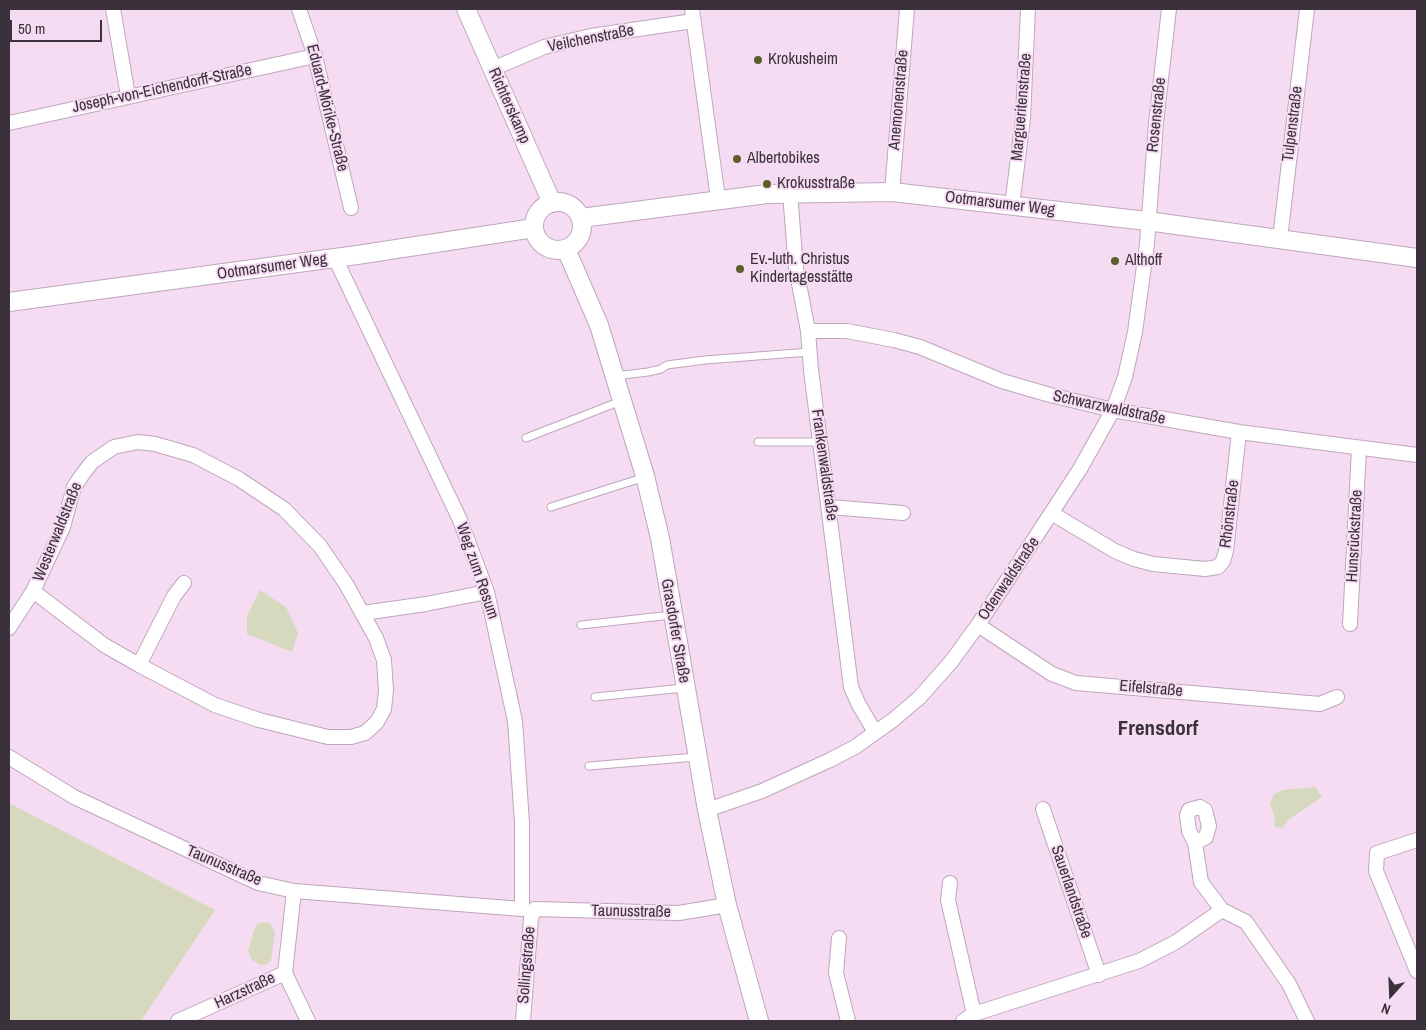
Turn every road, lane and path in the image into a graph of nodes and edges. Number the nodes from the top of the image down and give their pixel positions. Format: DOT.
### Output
graph roads {
  1 [pos="113,9"];
  2 [pos="299,9"];
  3 [pos="466,9"];
  4 [pos="907,9"];
  5 [pos="1028,9"];
  6 [pos="1169,9"];
  7 [pos="1307,9"];
  8 [pos="692,15"];
  9 [pos="315,56"];
  10 [pos="492,69"];
  11 [pos="128,96"];
  12 [pos="9,123"];
  13 [pos="892,192"];
  14 [pos="790,193"];
  15 [pos="718,200"];
  16 [pos="552,203"];
  17 [pos="1012,206"];
  18 [pos="351,208"];
  19 [pos="581,218"];
  20 [pos="1147,221"];
  21 [pos="534,228"];
  22 [pos="1280,239"];
  23 [pos="566,249"];
  24 [pos="335,258"];
  25 [pos="1417,258"];
  26 [pos="9,302"];
  27 [pos="808,331"];
  28 [pos="810,352"];
  29 [pos="614,376"];
  30 [pos="621,400"];
  31 [pos="1113,410"];
  32 [pos="1239,432"];
  33 [pos="526,438"];
  34 [pos="758,442"];
  35 [pos="821,442"];
  36 [pos="1360,448"];
  37 [pos="1417,455"];
  38 [pos="645,476"];
  39 [pos="551,507"];
  40 [pos="830,507"];
  41 [pos="902,513"];
  42 [pos="1053,514"];
  43 [pos="184,582"];
  44 [pos="33,592"];
  45 [pos="487,592"];
  46 [pos="363,612"];
  47 [pos="672,615"];
  48 [pos="1350,624"];
  49 [pos="580,625"];
  50 [pos="978,626"];
  51 [pos="9,628"];
  52 [pos="139,665"];
  53 [pos="685,688"];
  54 [pos="595,697"];
  55 [pos="1338,697"];
  56 [pos="875,732"];
  57 [pos="9,757"];
  58 [pos="696,757"];
  59 [pos="589,766"];
  60 [pos="1043,809"];
  61 [pos="707,810"];
  62 [pos="1417,840"];
  63 [pos="1195,843"];
  64 [pos="950,883"];
  65 [pos="294,891"];
  66 [pos="727,905"];
  67 [pos="528,909"];
  68 [pos="1222,910"];
  69 [pos="839,938"];
  70 [pos="1417,971"];
  71 [pos="285,973"];
  72 [pos="1100,975"];
  73 [pos="968,1018"];
  74 [pos="178,1021"];
  75 [pos="308,1021"];
  76 [pos="523,1021"];
  77 [pos="759,1021"];
  78 [pos="848,1021"];
  79 [pos="1307,1021"];
  1 -- 11 [label="street"];
  2 -- 9 [label="street, Eduard-Mörike-Straße"];
  3 -- 10 [label="street, Richterskamp"];
  4 -- 13 [label="street, Anemonenstraße"];
  5 -- 17 [label="street, Margueritenstraße"];
  6 -- 20 [label="street, Rosenstraße"];
  7 -- 22 [label="street, Tulpenstraße"];
  8 -- 10 [label="street, Veilchenstraße"];
  8 -- 15 [label="street"];
  9 -- 11 [label="street, Joseph-von-Eichendorff-Straße"];
  9 -- 18 [label="street, Eduard-Mörike-Straße"];
  10 -- 16 [label="street, Richterskamp"];
  11 -- 12 [label="street, Joseph-von-Eichendorff-Straße"];
  13 -- 14 [label="street, Ootmarsumer Weg"];
  13 -- 17 [label="street, Ootmarsumer Weg"];
  14 -- 15 [label="street, Ootmarsumer Weg"];
  14 -- 27 [label="street, Frankenwaldstraße"];
  15 -- 19 [label="street, Ootmarsumer Weg"];
  16 -- 19 [label="street"];
  16 -- 21 [label="street"];
  17 -- 20 [label="street, Ootmarsumer Weg"];
  19 -- 23 [label="street"];
  20 -- 22 [label="street, Ootmarsumer Weg"];
  20 -- 31 [label="street, Odenwaldstraße"];
  21 -- 23 [label="street"];
  21 -- 24 [label="street, Ootmarsumer Weg"];
  22 -- 25 [label="street, Ootmarsumer Weg"];
  23 -- 29 [label="street, Grasdorfer Straße"];
  24 -- 26 [label="street, Ootmarsumer Weg"];
  24 -- 45 [label="street, Weg zum Resum"];
  27 -- 28 [label="street, Frankenwaldstraße"];
  27 -- 31 [label="street, Schwarzwaldstraße"];
  28 -- 29 [label="lane"];
  28 -- 35 [label="street, Frankenwaldstraße"];
  29 -- 30 [label="street, Grasdorfer Straße"];
  30 -- 33 [label="lane"];
  30 -- 38 [label="street, Grasdorfer Straße"];
  31 -- 32 [label="street, Schwarzwaldstraße"];
  31 -- 42 [label="street, Odenwaldstraße"];
  32 -- 36 [label="street, Schwarzwaldstraße"];
  32 -- 42 [label="street, Rhönstraße"];
  34 -- 35 [label="lane"];
  35 -- 40 [label="street, Frankenwaldstraße"];
  36 -- 37 [label="street, Schwarzwaldstraße"];
  36 -- 48 [label="street, Hunsrückstraße"];
  38 -- 39 [label="lane"];
  38 -- 47 [label="street, Grasdorfer Straße"];
  40 -- 41 [label="street"];
  40 -- 56 [label="street, Frankenwaldstraße"];
  42 -- 50 [label="street, Odenwaldstraße"];
  43 -- 52 [label="street"];
  44 -- 46 [label="street, Westerwaldstraße"];
  44 -- 51 [label="street, Westerwaldstraße"];
  44 -- 52 [label="street, Westerwaldstraße"];
  45 -- 46 [label="street"];
  45 -- 67 [label="street, Weg zum Resum"];
  46 -- 52 [label="street, Westerwaldstraße"];
  47 -- 49 [label="lane"];
  47 -- 53 [label="street, Grasdorfer Straße"];
  50 -- 55 [label="street, Eifelstraße"];
  50 -- 56 [label="street, Odenwaldstraße"];
  53 -- 54 [label="lane"];
  53 -- 58 [label="street, Grasdorfer Straße"];
  56 -- 61 [label="street, Odenwaldstraße"];
  57 -- 65 [label="street, Taunusstraße"];
  58 -- 59 [label="lane"];
  58 -- 61 [label="street, Grasdorfer Straße"];
  60 -- 72 [label="street, Sauerlandstraße"];
  61 -- 66 [label="street, Grasdorfer Straße"];
  62 -- 70 [label="street"];
  63 -- 68 [label="street"];
  64 -- 73 [label="street"];
  65 -- 67 [label="street, Taunusstraße"];
  65 -- 71 [label="street, Harzstraße"];
  66 -- 67 [label="street, Taunusstraße"];
  66 -- 77 [label="street, Grasdorfer Straße"];
  67 -- 76 [label="street, Sollingstraße"];
  68 -- 72 [label="street"];
  68 -- 79 [label="street"];
  69 -- 78 [label="street"];
  71 -- 74 [label="street, Harzstraße"];
  71 -- 75 [label="street, Harzstraße"];
  72 -- 73 [label="street"];
}
